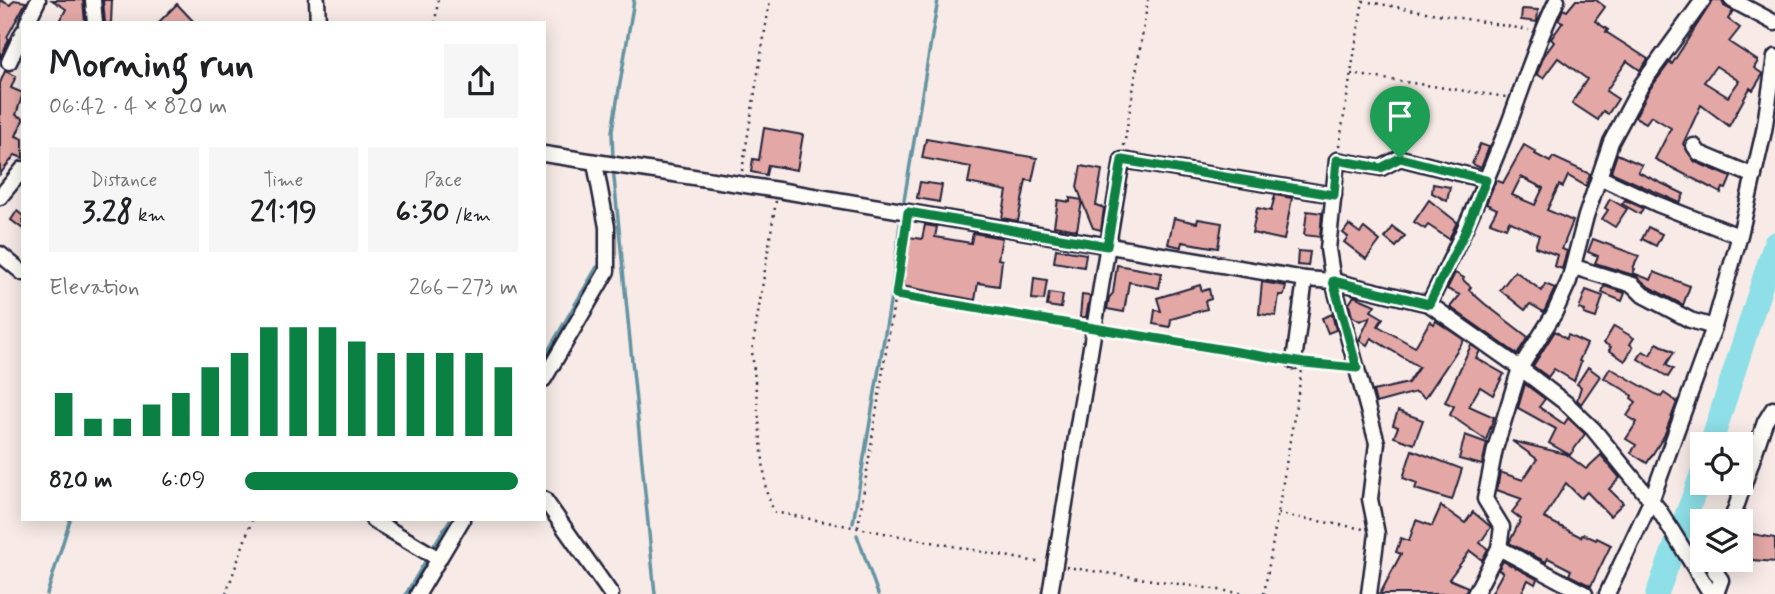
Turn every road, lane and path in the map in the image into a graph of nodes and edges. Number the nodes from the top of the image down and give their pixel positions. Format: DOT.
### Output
graph roads {
  1 [pos="38,0"];
  2 [pos="93,0"];
  3 [pos="317,0"];
  4 [pos="438,0"];
  5 [pos="770,0"];
  6 [pos="1148,0"];
  7 [pos="1363,0"];
  8 [pos="1557,0"];
  9 [pos="1703,0"];
  10 [pos="1732,0"];
  11 [pos="28,21"];
  12 [pos="95,21"];
  13 [pos="318,21"];
  14 [pos="435,21"];
  15 [pos="1775,23"];
  16 [pos="1542,33"];
  17 [pos="21,37"];
  18 [pos="1775,57"];
  19 [pos="11,62"];
  20 [pos="1351,74"];
  21 [pos="1517,99"];
  22 [pos="1694,146"];
  23 [pos="546,154"];
  24 [pos="1122,160"];
  25 [pos="1337,160"];
  26 [pos="600,164"];
  27 [pos="21,171"];
  28 [pos="1754,176"];
  29 [pos="1599,177"];
  30 [pos="1486,180"];
  31 [pos="740,185"];
  32 [pos="778,190"];
  33 [pos="1334,195"];
  34 [pos="0,197"];
  35 [pos="908,212"];
  36 [pos="1740,236"];
  37 [pos="1107,246"];
  38 [pos="0,254"];
  39 [pos="1574,267"];
  40 [pos="21,271"];
  41 [pos="1305,279"];
  42 [pos="1333,281"];
  43 [pos="896,295"];
  44 [pos="1429,304"];
  45 [pos="1094,327"];
  46 [pos="1714,327"];
  47 [pos="1294,361"];
  48 [pos="1357,368"];
  49 [pos="1520,368"];
  50 [pos="546,376"];
  51 [pos="1775,410"];
  52 [pos="546,502"];
  53 [pos="1655,505"];
  54 [pos="1735,509"];
  55 [pos="1278,514"];
  56 [pos="252,521"];
  57 [pos="375,521"];
  58 [pos="461,521"];
  59 [pos="858,528"];
  60 [pos="1377,531"];
  61 [pos="1499,548"];
  62 [pos="439,559"];
  63 [pos="1055,566"];
  64 [pos="1717,572"];
  65 [pos="226,594"];
  66 [pos="418,594"];
  67 [pos="611,594"];
  68 [pos="1050,594"];
  69 [pos="1246,594"];
  70 [pos="1264,594"];
  71 [pos="1369,594"];
  72 [pos="1475,594"];
  73 [pos="1585,594"];
  74 [pos="1607,594"];
  75 [pos="1714,594"];
  1 -- 11 [label="street"];
  2 -- 12 [label="street"];
  3 -- 13 [label="street"];
  4 -- 14 [label="path"];
  5 -- 31 [label="path"];
  6 -- 24 [label="path"];
  7 -- 16 [label="path"];
  7 -- 20 [label="path"];
  8 -- 16 [label="street"];
  9 -- 29 [label="street"];
  10 -- 15 [label="street"];
  16 -- 21 [label="street"];
  17 -- 19 [label="street"];
  18 -- 28 [label="street"];
  20 -- 21 [label="path"];
  20 -- 25 [label="path"];
  21 -- 30 [label="street"];
  22 -- 28 [label="street"];
  23 -- 26 [label="street"];
  24 -- 33 [label="street"];
  24 -- 37 [label="street"];
  25 -- 30 [label="street"];
  25 -- 33 [label="street"];
  26 -- 31 [label="street"];
  26 -- 50 [label="street"];
  27 -- 34 [label="street"];
  28 -- 36 [label="street"];
  29 -- 36 [label="street"];
  29 -- 39 [label="street"];
  30 -- 44 [label="street"];
  31 -- 32 [label="street"];
  32 -- 35 [label="street"];
  32 -- 59 [label="path"];
  33 -- 42 [label="street"];
  35 -- 37 [label="street"];
  35 -- 43 [label="path"];
  36 -- 46 [label="street"];
  37 -- 41 [label="street"];
  37 -- 45 [label="street"];
  38 -- 40 [label="street"];
  39 -- 46 [label="street"];
  39 -- 49 [label="street"];
  41 -- 42 [label="street"];
  41 -- 47 [label="street"];
  42 -- 44 [label="street"];
  42 -- 48 [label="street"];
  43 -- 45 [label="path"];
  43 -- 59 [label="path"];
  44 -- 49 [label="street"];
  45 -- 47 [label="path"];
  45 -- 63 [label="street"];
  46 -- 53 [label="street"];
  48 -- 55 [label="path"];
  48 -- 60 [label="street"];
  49 -- 53 [label="street"];
  49 -- 61 [label="street"];
  51 -- 54 [label="street"];
  52 -- 67 [label="street"];
  53 -- 74 [label="street"];
  53 -- 75 [label="street"];
  55 -- 60 [label="path"];
  55 -- 70 [label="path"];
  56 -- 65 [label="path"];
  57 -- 62 [label="street"];
  58 -- 62 [label="street"];
  59 -- 63 [label="path"];
  60 -- 71 [label="street"];
  61 -- 72 [label="street"];
  61 -- 73 [label="street"];
  62 -- 66 [label="street"];
  63 -- 68 [label="street"];
  63 -- 69 [label="path"];
  64 -- 75 [label="street"];
}
